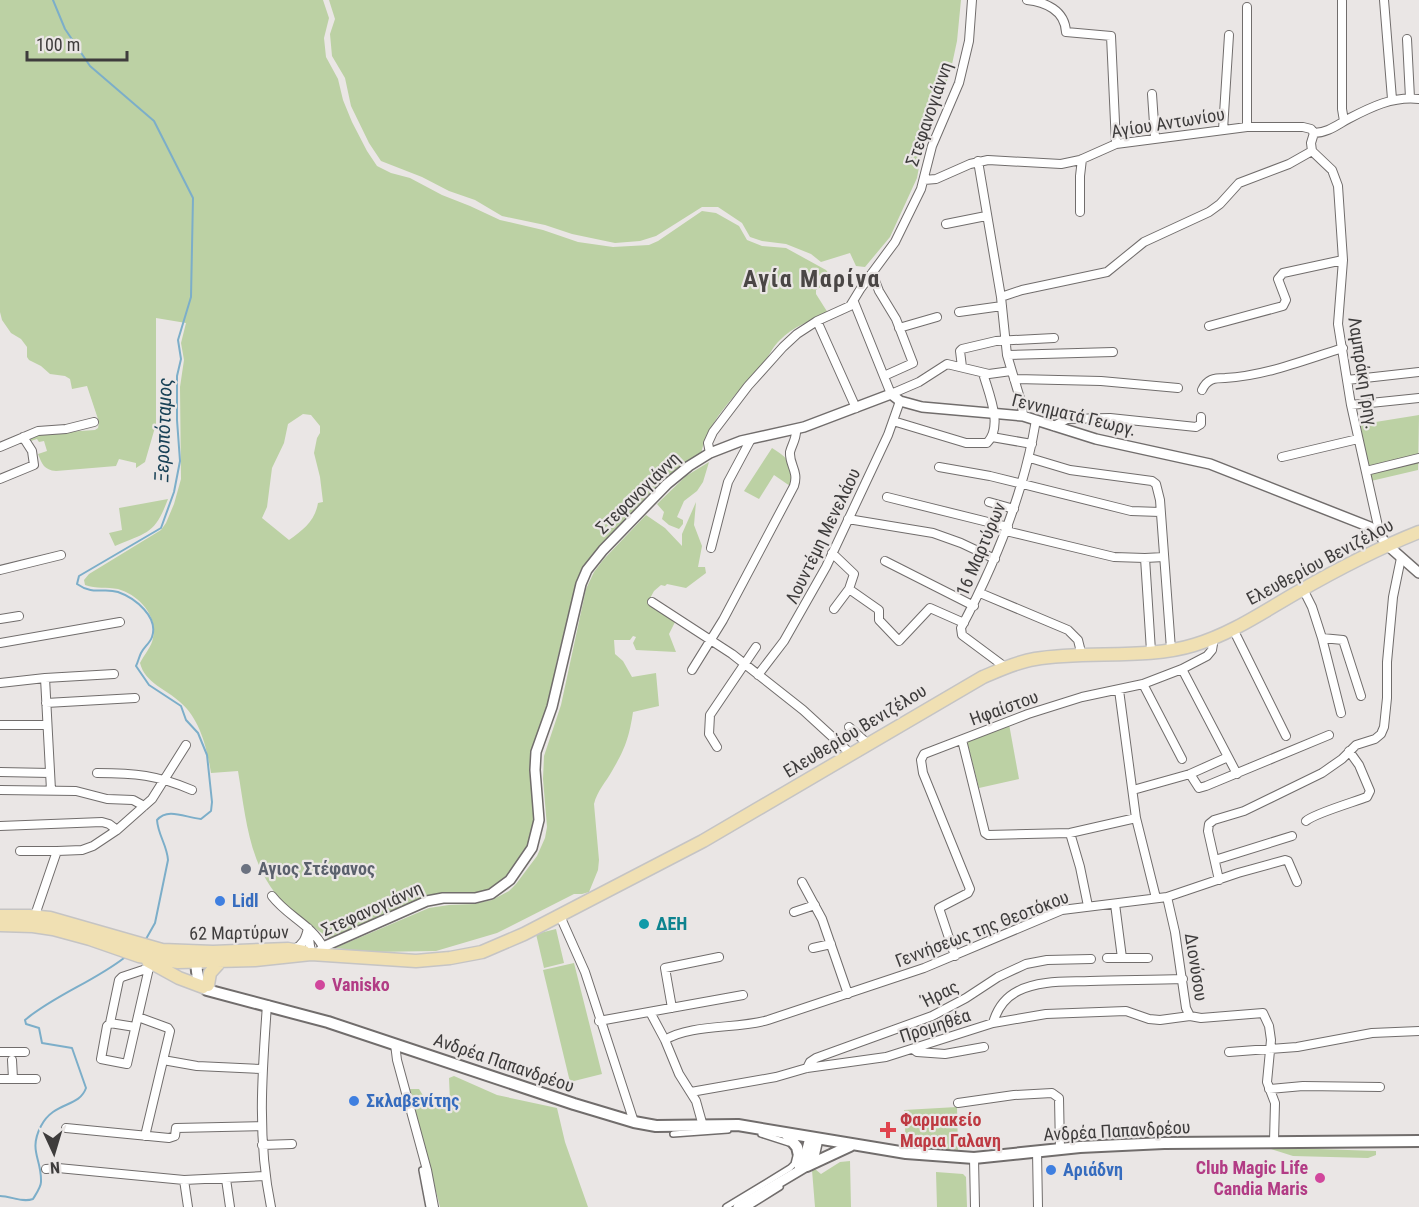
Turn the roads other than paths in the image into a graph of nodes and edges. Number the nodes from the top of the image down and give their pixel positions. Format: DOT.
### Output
graph roads {
  1 [pos="972,0"];
  2 [pos="1027,0"];
  3 [pos="1384,0"];
  4 [pos="1342,1"];
  5 [pos="1247,7"];
  6 [pos="1229,34"];
  7 [pos="1407,39"];
  8 [pos="1152,94"];
  9 [pos="1410,98"];
  10 [pos="1392,99"];
  11 [pos="1419,99"];
  12 [pos="1344,121"];
  13 [pos="1247,127"];
  14 [pos="1223,130"];
  15 [pos="1314,133"];
  16 [pos="1155,138"];
  17 [pos="1116,144"];
  18 [pos="1312,151"];
  19 [pos="1082,159"];
  20 [pos="978,161"];
  21 [pos="924,180"];
  22 [pos="1080,212"];
  23 [pos="986,216"];
  24 [pos="946,224"];
  25 [pos="1343,260"];
  26 [pos="872,273"];
  27 [pos="1002,301"];
  28 [pos="854,302"];
  29 [pos="959,312"];
  30 [pos="937,316"];
  31 [pos="818,321"];
  32 [pos="1209,326"];
  33 [pos="899,328"];
  34 [pos="1054,338"];
  35 [pos="1005,341"];
  36 [pos="1343,348"];
  37 [pos="1113,352"];
  38 [pos="1007,356"];
  39 [pos="962,367"];
  40 [pos="1419,372"];
  41 [pos="983,373"];
  42 [pos="1012,375"];
  43 [pos="884,376"];
  44 [pos="1347,380"];
  45 [pos="1178,388"];
  46 [pos="1202,390"];
  47 [pos="891,394"];
  48 [pos="1419,398"];
  49 [pos="900,401"];
  50 [pos="1351,405"];
  51 [pos="856,408"];
  52 [pos="994,413"];
  53 [pos="1023,416"];
  54 [pos="1202,417"];
  55 [pos="1035,420"];
  56 [pos="893,421"];
  57 [pos="94,422"];
  58 [pos="1054,426"];
  59 [pos="796,429"];
  60 [pos="23,437"];
  61 [pos="751,439"];
  62 [pos="990,439"];
  63 [pos="1358,439"];
  64 [pos="1032,444"];
  65 [pos="0,447"];
  66 [pos="710,453"];
  67 [pos="1282,457"];
  68 [pos="1029,458"];
  69 [pos="1419,458"];
  70 [pos="939,467"];
  71 [pos="1366,471"];
  72 [pos="0,479"];
  73 [pos="1022,485"];
  74 [pos="887,497"];
  75 [pos="989,502"];
  76 [pos="1014,509"];
  77 [pos="1160,512"];
  78 [pos="848,519"];
  79 [pos="1007,529"];
  80 [pos="1419,532"];
  81 [pos="1383,540"];
  82 [pos="711,548"];
  83 [pos="832,553"];
  84 [pos="62,555"];
  85 [pos="1164,557"];
  86 [pos="1145,558"];
  87 [pos="1401,558"];
  88 [pos="995,559"];
  89 [pos="885,561"];
  90 [pos="0,570"];
  91 [pos="1419,573"];
  92 [pos="849,589"];
  93 [pos="1303,589"];
  94 [pos="980,592"];
  95 [pos="652,602"];
  96 [pos="974,606"];
  97 [pos="834,609"];
  98 [pos="19,616"];
  99 [pos="0,620"];
  100 [pos="120,622"];
  101 [pos="964,623"];
  102 [pos="1233,629"];
  103 [pos="1214,638"];
  104 [pos="1322,638"];
  105 [pos="711,640"];
  106 [pos="0,643"];
  107 [pos="756,647"];
  108 [pos="1171,649"];
  109 [pos="1151,651"];
  110 [pos="1082,656"];
  111 [pos="744,663"];
  112 [pos="1005,667"];
  113 [pos="1182,669"];
  114 [pos="692,670"];
  115 [pos="114,674"];
  116 [pos="758,675"];
  117 [pos="45,678"];
  118 [pos="0,683"];
  119 [pos="1143,684"];
  120 [pos="1119,690"];
  121 [pos="1361,696"];
  122 [pos="135,698"];
  123 [pos="46,703"];
  124 [pos="1341,713"];
  125 [pos="47,725"];
  126 [pos="0,726"];
  127 [pos="849,727"];
  128 [pos="1329,735"];
  129 [pos="1286,736"];
  130 [pos="962,740"];
  131 [pos="868,744"];
  132 [pos="186,745"];
  133 [pos="717,747"];
  134 [pos="1349,751"];
  135 [pos="851,754"];
  136 [pos="1228,757"];
  137 [pos="1182,759"];
  138 [pos="0,772"];
  139 [pos="50,773"];
  140 [pos="97,773"];
  141 [pos="1190,774"];
  142 [pos="1237,774"];
  143 [pos="166,779"];
  144 [pos="0,790"];
  145 [pos="51,790"];
  146 [pos="192,790"];
  147 [pos="1133,790"];
  148 [pos="144,806"];
  149 [pos="1136,818"];
  150 [pos="1306,821"];
  151 [pos="0,826"];
  152 [pos="117,830"];
  153 [pos="1070,833"];
  154 [pos="1292,836"];
  155 [pos="20,851"];
  156 [pos="57,852"];
  157 [pos="1215,860"];
  158 [pos="1219,880"];
  159 [pos="802,882"];
  160 [pos="1297,882"];
  161 [pos="272,896"];
  162 [pos="1167,897"];
  163 [pos="1156,898"];
  164 [pos="1115,904"];
  165 [pos="815,905"];
  166 [pos="1088,906"];
  167 [pos="794,912"];
  168 [pos="0,916"];
  169 [pos="560,916"];
  170 [pos="34,921"];
  171 [pos="0,925"];
  172 [pos="308,928"];
  173 [pos="831,944"];
  174 [pos="813,948"];
  175 [pos="294,950"];
  176 [pos="317,952"];
  177 [pos="139,956"];
  178 [pos="955,956"];
  179 [pos="200,957"];
  180 [pos="719,957"];
  181 [pos="1107,958"];
  182 [pos="1122,958"];
  183 [pos="1148,958"];
  184 [pos="1091,959"];
  185 [pos="220,962"];
  186 [pos="150,965"];
  187 [pos="1183,979"];
  188 [pos="209,988"];
  189 [pos="848,994"];
  190 [pos="743,995"];
  191 [pos="267,1005"];
  192 [pos="672,1008"];
  193 [pos="650,1012"];
  194 [pos="1190,1016"];
  195 [pos="138,1017"];
  196 [pos="599,1021"];
  197 [pos="110,1023"];
  198 [pos="993,1023"];
  199 [pos="135,1027"];
  200 [pos="1419,1031"];
  201 [pos="665,1040"];
  202 [pos="395,1044"];
  203 [pos="984,1047"];
  204 [pos="913,1049"];
  205 [pos="1271,1049"];
  206 [pos="0,1052"];
  207 [pos="25,1052"];
  208 [pos="1229,1052"];
  209 [pos="12,1060"];
  210 [pos="163,1060"];
  211 [pos="807,1068"];
  212 [pos="262,1069"];
  213 [pos="0,1079"];
  214 [pos="13,1079"];
  215 [pos="36,1079"];
  216 [pos="1380,1086"];
  217 [pos="1269,1089"];
  218 [pos="691,1092"];
  219 [pos="957,1103"];
  220 [pos="634,1122"];
  221 [pos="262,1126"];
  222 [pos="703,1126"];
  223 [pos="66,1128"];
  224 [pos="673,1134"];
  225 [pos="787,1135"];
  226 [pos="145,1136"];
  227 [pos="814,1139"];
  228 [pos="1419,1141"];
  229 [pos="1274,1142"];
  230 [pos="292,1144"];
  231 [pos="262,1145"];
  232 [pos="849,1148"];
  233 [pos="1060,1149"];
  234 [pos="1037,1151"];
  235 [pos="974,1158"];
  236 [pos="801,1168"];
  237 [pos="46,1169"];
  238 [pos="422,1170"];
  239 [pos="265,1176"];
  240 [pos="226,1179"];
  241 [pos="184,1180"];
  242 [pos="188,1207"];
  243 [pos="230,1207"];
  244 [pos="271,1207"];
  245 [pos="429,1207"];
  246 [pos="434,1207"];
  247 [pos="726,1207"];
  248 [pos="738,1207"];
  249 [pos="748,1207"];
  250 [pos="975,1207"];
  251 [pos="1038,1207"];
  1 -- 21 [label="street, Στεφανογιάννη"];
  2 -- 17 [label="street"];
  3 -- 10 [label="street"];
  4 -- 12 [label="street"];
  5 -- 13 [label="street"];
  6 -- 14 [label="street"];
  7 -- 9 [label="street"];
  8 -- 16 [label="street"];
  9 -- 10 [label="street"];
  9 -- 11 [label="street"];
  10 -- 12 [label="street"];
  12 -- 15 [label="street"];
  13 -- 14 [label="street, Αγίου Αντωνίου"];
  13 -- 15 [label="street, Αγίου Αντωνίου"];
  14 -- 16 [label="street, Αγίου Αντωνίου"];
  15 -- 18 [label="street"];
  16 -- 17 [label="street, Αγίου Αντωνίου"];
  17 -- 19 [label="street, Αγίου Αντωνίου"];
  18 -- 25 [label="street, Λαμπράκη Γρηγ."];
  18 -- 27 [label="street"];
  19 -- 20 [label="street, Αγίου Αντωνίου"];
  19 -- 22 [label="street"];
  20 -- 21 [label="street, Αγίου Αντωνίου"];
  20 -- 23 [label="street"];
  21 -- 26 [label="street, Στεφανογιάννη"];
  23 -- 24 [label="street"];
  23 -- 27 [label="street"];
  25 -- 32 [label="street"];
  25 -- 36 [label="street, Λαμπράκη Γρηγ."];
  26 -- 28 [label="street, Στεφανογιάννη"];
  26 -- 33 [label="street"];
  27 -- 29 [label="street"];
  27 -- 35 [label="street"];
  28 -- 31 [label="street, Στεφανογιάννη"];
  28 -- 43 [label="street"];
  30 -- 33 [label="street"];
  31 -- 51 [label="street"];
  31 -- 66 [label="street, Στεφανογιάννη"];
  33 -- 43 [label="street"];
  34 -- 35 [label="street"];
  35 -- 38 [label="street"];
  35 -- 39 [label="street"];
  36 -- 44 [label="street, Λαμπράκη Γρηγ."];
  36 -- 46 [label="street"];
  37 -- 38 [label="street"];
  38 -- 42 [label="street"];
  39 -- 41 [label="street"];
  39 -- 47 [label="street"];
  40 -- 44 [label="street"];
  41 -- 42 [label="street"];
  41 -- 52 [label="street"];
  42 -- 45 [label="street"];
  42 -- 53 [label="street"];
  43 -- 47 [label="street"];
  44 -- 50 [label="street, Λαμπράκη Γρηγ."];
  47 -- 49 [label="street, Γεννηματά Γεωργ."];
  47 -- 51 [label="street"];
  48 -- 50 [label="street"];
  49 -- 52 [label="street, Γεννηματά Γεωργ."];
  49 -- 56 [label="street, Λουντέμη Μενελάου"];
  50 -- 63 [label="street, Λαμπράκη Γρηγ."];
  51 -- 59 [label="street"];
  52 -- 53 [label="street, Γεννηματά Γεωργ."];
  52 -- 62 [label="street"];
  53 -- 55 [label="street, Γεννηματά Γεωργ."];
  54 -- 58 [label="street"];
  55 -- 58 [label="street, Γεννηματά Γεωργ."];
  55 -- 64 [label="street, 16 Μαρτύρων"];
  56 -- 62 [label="street"];
  56 -- 78 [label="street, Λουντέμη Μενελάου"];
  57 -- 60 [label="street"];
  58 -- 81 [label="street, Γεννηματά Γεωργ."];
  59 -- 61 [label="street"];
  59 -- 105 [label="street"];
  60 -- 65 [label="street"];
  60 -- 72 [label="street"];
  61 -- 66 [label="street"];
  61 -- 82 [label="street"];
  62 -- 64 [label="street"];
  63 -- 67 [label="street"];
  63 -- 71 [label="street, Λαμπράκη Γρηγ."];
  64 -- 68 [label="street, 16 Μαρτύρων"];
  66 -- 176 [label="street, Στεφανογιάννη"];
  68 -- 73 [label="street, 16 Μαρτύρων"];
  68 -- 77 [label="street"];
  69 -- 71 [label="street"];
  70 -- 73 [label="street"];
  71 -- 81 [label="street, Λαμπράκη Γρηγ."];
  73 -- 76 [label="street, 16 Μαρτύρων"];
  73 -- 77 [label="street"];
  74 -- 79 [label="street"];
  75 -- 76 [label="street"];
  76 -- 79 [label="street, 16 Μαρτύρων"];
  77 -- 85 [label="street"];
  78 -- 83 [label="street, Λουντέμη Μενελάου"];
  78 -- 88 [label="street"];
  79 -- 86 [label="street"];
  79 -- 88 [label="street, 16 Μαρτύρων"];
  80 -- 81 [label="main road, Ελευθερίου Βενιζέλου"];
  81 -- 87 [label="street, Γεννηματά Γεωργ."];
  81 -- 93 [label="main road, Ελευθερίου Βενιζέλου"];
  83 -- 92 [label="street"];
  83 -- 116 [label="street, Λουντέμη Μενελάου"];
  84 -- 90 [label="street"];
  85 -- 86 [label="street"];
  85 -- 108 [label="street"];
  86 -- 109 [label="street"];
  87 -- 91 [label="street, Γεννηματά Γεωργ."];
  87 -- 134 [label="street"];
  88 -- 94 [label="street, 16 Μαρτύρων"];
  89 -- 96 [label="street"];
  92 -- 97 [label="street"];
  92 -- 101 [label="street"];
  93 -- 102 [label="main road, Ελευθερίου Βενιζέλου"];
  93 -- 104 [label="street"];
  94 -- 96 [label="street, 16 Μαρτύρων"];
  94 -- 110 [label="street"];
  95 -- 105 [label="street"];
  96 -- 101 [label="street, 16 Μαρτύρων"];
  98 -- 99 [label="street"];
  100 -- 106 [label="street"];
  101 -- 112 [label="street, 16 Μαρτύρων"];
  102 -- 103 [label="main road, Ελευθερίου Βενιζέλου"];
  102 -- 129 [label="street"];
  103 -- 108 [label="main road, Ελευθερίου Βενιζέλου"];
  103 -- 113 [label="street, Ηφαίστου"];
  104 -- 121 [label="street"];
  104 -- 124 [label="street"];
  105 -- 111 [label="street"];
  105 -- 114 [label="street"];
  107 -- 111 [label="street"];
  108 -- 109 [label="main road, Ελευθερίου Βενιζέλου"];
  109 -- 110 [label="main road, Ελευθερίου Βενιζέλου"];
  110 -- 112 [label="main road, Ελευθερίου Βενιζέλου"];
  111 -- 116 [label="street"];
  111 -- 133 [label="street"];
  112 -- 131 [label="main road, Ελευθερίου Βενιζέλου"];
  113 -- 119 [label="street, Ηφαίστου"];
  113 -- 136 [label="street"];
  115 -- 117 [label="street"];
  116 -- 135 [label="street"];
  117 -- 118 [label="street"];
  117 -- 123 [label="street"];
  119 -- 120 [label="street, Ηφαίστου"];
  119 -- 137 [label="street"];
  120 -- 130 [label="street, Ηφαίστου"];
  120 -- 147 [label="street"];
  122 -- 123 [label="street"];
  123 -- 125 [label="street"];
  125 -- 126 [label="street"];
  125 -- 139 [label="street"];
  127 -- 131 [label="street"];
  128 -- 142 [label="street"];
  130 -- 153 [label="street, Ηφαίστου"];
  130 -- 178 [label="street"];
  131 -- 135 [label="main road, Ελευθερίου Βενιζέλου"];
  132 -- 143 [label="street"];
  134 -- 150 [label="street"];
  134 -- 157 [label="street"];
  135 -- 169 [label="main road, Ελευθερίου Βενιζέλου"];
  136 -- 141 [label="street"];
  136 -- 142 [label="street"];
  138 -- 139 [label="street"];
  139 -- 145 [label="street"];
  140 -- 143 [label="street"];
  141 -- 142 [label="street"];
  141 -- 147 [label="street"];
  143 -- 146 [label="street"];
  143 -- 148 [label="street"];
  144 -- 145 [label="street"];
  145 -- 148 [label="street"];
  147 -- 149 [label="street"];
  148 -- 152 [label="street"];
  149 -- 153 [label="street, Ηφαίστου"];
  149 -- 163 [label="street"];
  151 -- 152 [label="street"];
  152 -- 156 [label="street"];
  153 -- 166 [label="street"];
  154 -- 157 [label="street"];
  155 -- 156 [label="street"];
  156 -- 170 [label="street"];
  157 -- 158 [label="street"];
  158 -- 160 [label="street, Γεννήσεως της Θεοτόκου"];
  158 -- 162 [label="street, Γεννήσεως της Θεοτόκου"];
  159 -- 165 [label="street"];
  161 -- 172 [label="street"];
  162 -- 163 [label="street, Γεννήσεως της Θεοτόκου"];
  162 -- 187 [label="street, Διονύσου"];
  163 -- 164 [label="street, Γεννήσεως της Θεοτόκου"];
  164 -- 166 [label="street, Γεννήσεως της Θεοτόκου"];
  164 -- 182 [label="street"];
  165 -- 167 [label="street"];
  165 -- 173 [label="street"];
  166 -- 178 [label="street, Γεννήσεως της Θεοτόκου"];
  168 -- 170 [label="main road, 62 Μαρτύρων"];
  169 -- 176 [label="main road, Ελευθερίου Βενιζέλου"];
  169 -- 196 [label="street"];
  170 -- 171 [label="main road, 62 Μαρτύρων"];
  170 -- 177 [label="main road, 62 Μαρτύρων"];
  170 -- 179 [label="main road, 62 Μαρτύρων"];
  172 -- 175 [label="street"];
  172 -- 176 [label="street"];
  172 -- 176 [label="street"];
  173 -- 174 [label="street"];
  173 -- 189 [label="street"];
  175 -- 176 [label="main road, 62 Μαρτύρων"];
  175 -- 179 [label="main road, 62 Μαρτύρων"];
  176 -- 185 [label="main road, 62 Μαρτύρων"];
  177 -- 179 [label="main road, 62 Μαρτύρων"];
  177 -- 186 [label="main road"];
  178 -- 189 [label="street, Γεννήσεως της Θεοτόκου"];
  179 -- 185 [label="main road, 62 Μαρτύρων"];
  179 -- 188 [label="main road"];
  180 -- 192 [label="street"];
  181 -- 182 [label="street"];
  182 -- 183 [label="street"];
  184 -- 211 [label="street, Ήρας"];
  185 -- 188 [label="main road"];
  186 -- 188 [label="main road"];
  186 -- 195 [label="street"];
  186 -- 197 [label="street"];
  187 -- 194 [label="street, Διονύσου"];
  187 -- 198 [label="street"];
  188 -- 191 [label="main road, Ανδρέα Παπανδρέου"];
  189 -- 201 [label="street, Γεννήσεως της Θεοτόκου"];
  190 -- 192 [label="street"];
  191 -- 202 [label="main road, Ανδρέα Παπανδρέου"];
  191 -- 212 [label="street"];
  192 -- 193 [label="street"];
  193 -- 196 [label="street"];
  193 -- 201 [label="street"];
  194 -- 198 [label="street, Προμηθέα"];
  194 -- 205 [label="street, Διονύσου"];
  195 -- 199 [label="street"];
  195 -- 210 [label="street"];
  196 -- 220 [label="street"];
  197 -- 199 [label="street"];
  197 -- 199 [label="street"];
  198 -- 204 [label="street, Προμηθέα"];
  200 -- 205 [label="street"];
  201 -- 218 [label="street"];
  202 -- 220 [label="main road, Ανδρέα Παπανδρέου"];
  202 -- 246 [label="street"];
  203 -- 204 [label="street"];
  204 -- 211 [label="street, Προμηθέα"];
  205 -- 208 [label="street"];
  205 -- 217 [label="street, Διονύσου"];
  206 -- 207 [label="street"];
  209 -- 214 [label="street"];
  210 -- 212 [label="street"];
  210 -- 226 [label="street"];
  211 -- 218 [label="street, Προμηθέα"];
  212 -- 221 [label="street"];
  213 -- 214 [label="street"];
  214 -- 215 [label="street"];
  216 -- 217 [label="street"];
  217 -- 229 [label="street, Διονύσου"];
  218 -- 222 [label="street"];
  219 -- 233 [label="street"];
  220 -- 222 [label="main road, Ανδρέα Παπανδρέου"];
  221 -- 226 [label="street"];
  221 -- 231 [label="street"];
  222 -- 225 [label="main road, Ανδρέα Παπανδρέου"];
  223 -- 226 [label="street"];
  224 -- 247 [label="street"];
  225 -- 227 [label="main road, Ανδρέα Παπανδρέου"];
  225 -- 236 [label="main road"];
  227 -- 232 [label="main road, Ανδρέα Παπανδρέου"];
  227 -- 236 [label="street"];
  228 -- 229 [label="main road, Ανδρέα Παπανδρέου"];
  229 -- 233 [label="main road, Ανδρέα Παπανδρέου"];
  230 -- 231 [label="street"];
  231 -- 239 [label="street"];
  232 -- 235 [label="main road, Ανδρέα Παπανδρέου"];
  232 -- 236 [label="main road"];
  232 -- 249 [label="street"];
  233 -- 234 [label="main road, Ανδρέα Παπανδρέου"];
  234 -- 235 [label="main road, Ανδρέα Παπανδρέου"];
  234 -- 251 [label="street"];
  235 -- 250 [label="street"];
  236 -- 248 [label="street"];
  237 -- 241 [label="street"];
  238 -- 245 [label="street"];
  239 -- 240 [label="street"];
  239 -- 244 [label="street"];
  240 -- 241 [label="street"];
  240 -- 243 [label="street"];
  241 -- 242 [label="street"];
}
